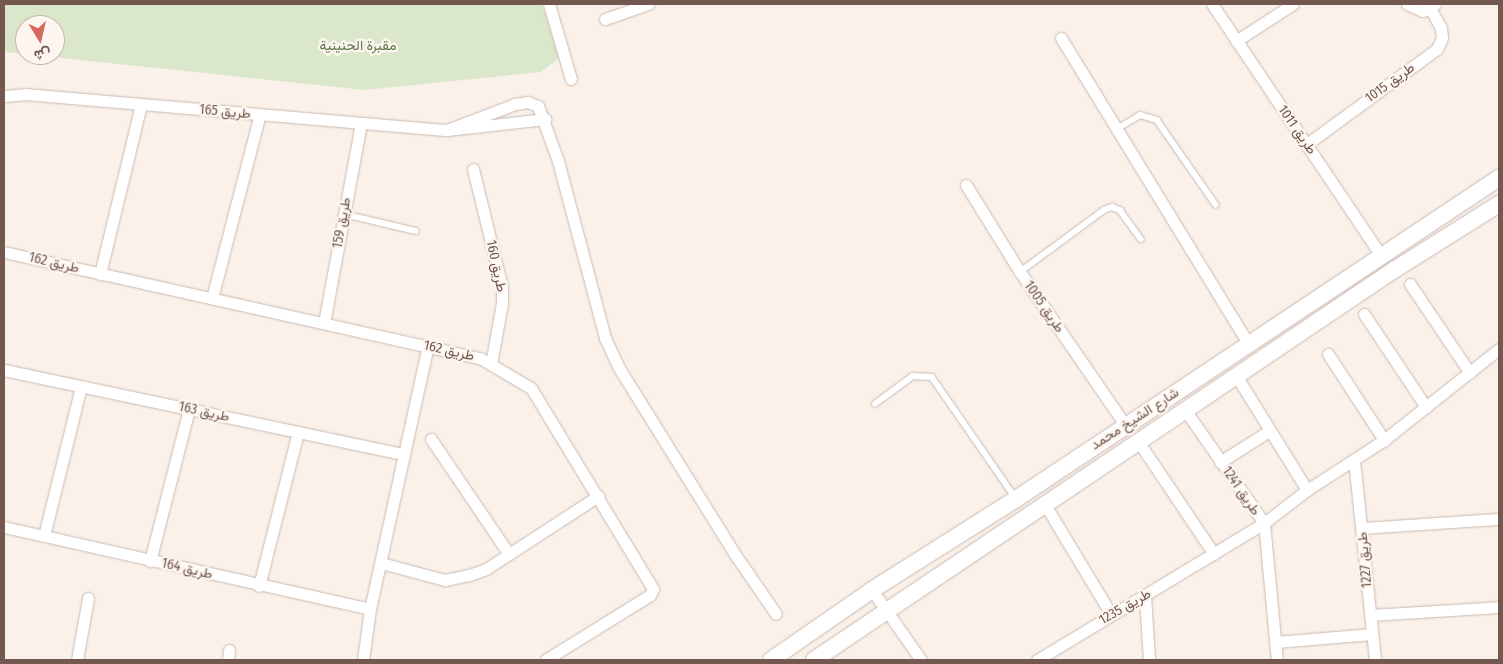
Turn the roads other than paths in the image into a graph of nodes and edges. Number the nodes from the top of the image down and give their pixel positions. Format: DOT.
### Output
graph roads {
  1 [pos="549,4"];
  2 [pos="648,4"];
  3 [pos="1212,4"];
  4 [pos="1293,4"];
  5 [pos="1407,4"];
  6 [pos="1432,6"];
  7 [pos="605,19"];
  8 [pos="1061,38"];
  9 [pos="1236,41"];
  10 [pos="571,79"];
  11 [pos="4,96"];
  12 [pos="141,105"];
  13 [pos="260,114"];
  14 [pos="545,119"];
  15 [pos="361,122"];
  16 [pos="1117,129"];
  17 [pos="447,130"];
  18 [pos="1307,144"];
  19 [pos="473,170"];
  20 [pos="1499,178"];
  21 [pos="966,185"];
  22 [pos="1499,204"];
  23 [pos="1216,205"];
  24 [pos="344,214"];
  25 [pos="416,231"];
  26 [pos="1141,239"];
  27 [pos="4,252"];
  28 [pos="1382,257"];
  29 [pos="1020,272"];
  30 [pos="100,274"];
  31 [pos="1410,284"];
  32 [pos="212,298"];
  33 [pos="1364,314"];
  34 [pos="324,323"];
  35 [pos="1249,345"];
  36 [pos="428,346"];
  37 [pos="1499,349"];
  38 [pos="1328,354"];
  39 [pos="491,364"];
  40 [pos="4,370"];
  41 [pos="1470,373"];
  42 [pos="1237,377"];
  43 [pos="81,386"];
  44 [pos="875,404"];
  45 [pos="1426,407"];
  46 [pos="189,409"];
  47 [pos="1185,410"];
  48 [pos="1126,426"];
  49 [pos="1269,431"];
  50 [pos="298,432"];
  51 [pos="431,440"];
  52 [pos="1384,440"];
  53 [pos="1138,441"];
  54 [pos="404,454"];
  55 [pos="1354,460"];
  56 [pos="1220,462"];
  57 [pos="1307,490"];
  58 [pos="598,496"];
  59 [pos="1016,499"];
  60 [pos="1044,503"];
  61 [pos="1499,519"];
  62 [pos="1264,523"];
  63 [pos="4,527"];
  64 [pos="1362,528"];
  65 [pos="44,536"];
  66 [pos="509,554"];
  67 [pos="1214,554"];
  68 [pos="150,561"];
  69 [pos="381,563"];
  70 [pos="259,586"];
  71 [pos="872,590"];
  72 [pos="1144,596"];
  73 [pos="88,598"];
  74 [pos="1499,607"];
  75 [pos="370,609"];
  76 [pos="887,610"];
  77 [pos="776,614"];
  78 [pos="1110,614"];
  79 [pos="1370,615"];
  80 [pos="1372,634"];
  81 [pos="1276,642"];
  82 [pos="77,660"];
  83 [pos="363,660"];
  84 [pos="545,660"];
  85 [pos="771,660"];
  86 [pos="815,660"];
  87 [pos="921,660"];
  88 [pos="1037,660"];
  89 [pos="1149,660"];
  90 [pos="1277,660"];
  91 [pos="1375,660"];
  1 -- 10 [label="street"];
  2 -- 7 [label="street"];
  3 -- 9 [label="street, طريق 1011"];
  4 -- 9 [label="street"];
  5 -- 6 [label="street"];
  6 -- 18 [label="street, طريق 1015"];
  8 -- 16 [label="street"];
  9 -- 18 [label="street, طريق 1011"];
  11 -- 12 [label="street, طريق 165"];
  12 -- 13 [label="street, طريق 165"];
  12 -- 30 [label="street"];
  13 -- 15 [label="street, طريق 165"];
  13 -- 32 [label="street"];
  14 -- 17 [label="street, طريق 165"];
  14 -- 17 [label="street, طريق 165"];
  14 -- 77 [label="street"];
  15 -- 17 [label="street, طريق 165"];
  15 -- 24 [label="street, طريق 159"];
  16 -- 23 [label="lane"];
  16 -- 35 [label="street"];
  18 -- 28 [label="street, طريق 1011"];
  19 -- 39 [label="street, طريق 160"];
  20 -- 28 [label="street, شارع الشيخ محمد"];
  21 -- 29 [label="street, طريق 1005"];
  22 -- 42 [label="street, شارع الشيخ محمد"];
  24 -- 25 [label="lane"];
  24 -- 34 [label="street, طريق 159"];
  26 -- 29 [label="lane"];
  27 -- 30 [label="street, طريق 162"];
  28 -- 35 [label="street, شارع الشيخ محمد"];
  29 -- 48 [label="street, طريق 1005"];
  30 -- 32 [label="street, طريق 162"];
  31 -- 41 [label="street"];
  32 -- 34 [label="street, طريق 162"];
  33 -- 45 [label="street"];
  34 -- 36 [label="street, طريق 162"];
  35 -- 48 [label="street, شارع الشيخ محمد"];
  36 -- 39 [label="street, طريق 162"];
  36 -- 54 [label="street"];
  37 -- 41 [label="street, طريق 1235"];
  38 -- 52 [label="street"];
  39 -- 58 [label="street, طريق 162"];
  40 -- 43 [label="street, طريق 163"];
  41 -- 45 [label="street, طريق 1235"];
  42 -- 47 [label="street, شارع الشيخ محمد"];
  42 -- 49 [label="street"];
  43 -- 46 [label="street, طريق 163"];
  43 -- 65 [label="street"];
  44 -- 59 [label="lane"];
  45 -- 52 [label="street, طريق 1235"];
  46 -- 50 [label="street, طريق 163"];
  46 -- 68 [label="street"];
  47 -- 53 [label="street, شارع الشيخ محمد"];
  47 -- 56 [label="street, طريق 1241"];
  48 -- 59 [label="street, شارع الشيخ محمد"];
  49 -- 56 [label="street"];
  49 -- 57 [label="street"];
  50 -- 54 [label="street, طريق 163"];
  50 -- 70 [label="street"];
  51 -- 66 [label="street"];
  52 -- 55 [label="street, طريق 1235"];
  53 -- 60 [label="street, شارع الشيخ محمد"];
  53 -- 67 [label="street"];
  54 -- 69 [label="street"];
  55 -- 57 [label="street, طريق 1235"];
  55 -- 64 [label="street, طريق 1227"];
  56 -- 62 [label="street, طريق 1241"];
  57 -- 62 [label="street, طريق 1235"];
  58 -- 66 [label="street"];
  58 -- 84 [label="street, طريق 162"];
  59 -- 71 [label="street, شارع الشيخ محمد"];
  60 -- 76 [label="street, شارع الشيخ محمد"];
  60 -- 78 [label="street"];
  61 -- 64 [label="street"];
  62 -- 67 [label="street, طريق 1235"];
  62 -- 81 [label="street, طريق 1241"];
  63 -- 65 [label="street, طريق 164"];
  64 -- 79 [label="street, طريق 1227"];
  65 -- 68 [label="street, طريق 164"];
  66 -- 69 [label="street"];
  67 -- 72 [label="street, طريق 1235"];
  68 -- 70 [label="street, طريق 164"];
  69 -- 75 [label="street"];
  70 -- 75 [label="street, طريق 164"];
  71 -- 76 [label="street"];
  71 -- 85 [label="street, شارع الشيخ محمد"];
  72 -- 78 [label="street, طريق 1235"];
  72 -- 89 [label="street"];
  73 -- 82 [label="street"];
  74 -- 79 [label="street"];
  75 -- 83 [label="street"];
  76 -- 86 [label="street, شارع الشيخ محمد"];
  76 -- 87 [label="street"];
  78 -- 88 [label="street, طريق 1235"];
  79 -- 80 [label="street, طريق 1227"];
  80 -- 81 [label="street"];
  80 -- 91 [label="street, طريق 1227"];
  81 -- 90 [label="street, طريق 1241"];
}
